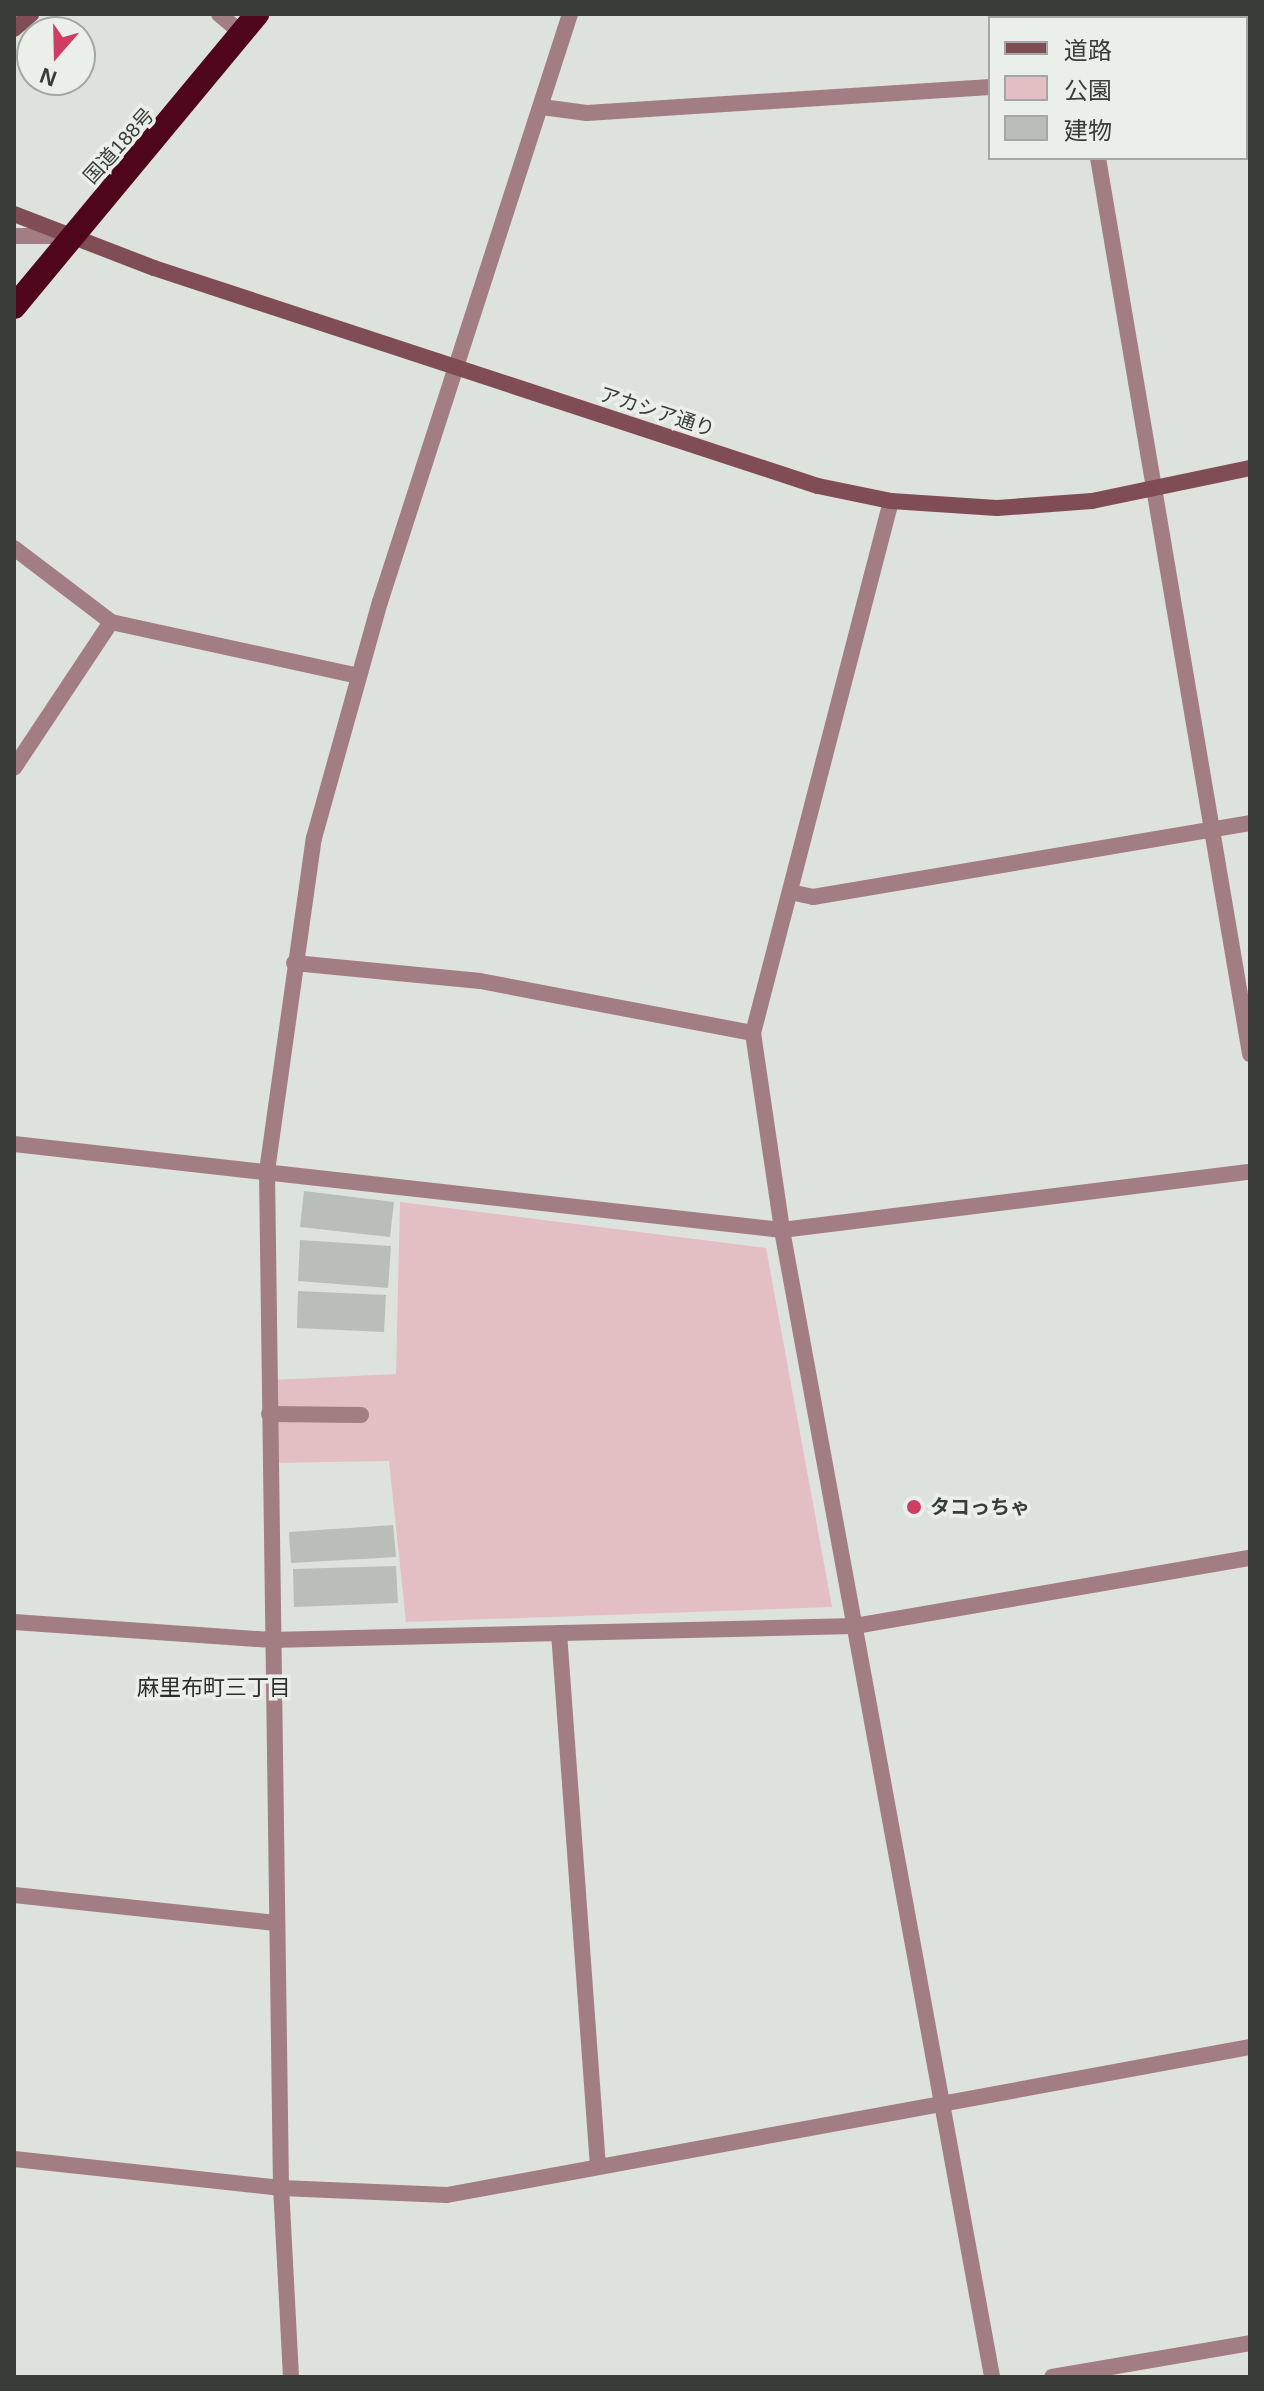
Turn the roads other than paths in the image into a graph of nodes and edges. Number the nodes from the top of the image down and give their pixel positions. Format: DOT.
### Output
graph roads {
  1 [pos="31,14"];
  2 [pos="219,14"];
  3 [pos="570,14"];
  4 [pos="250,23"];
  5 [pos="14,29"];
  6 [pos="988,87"];
  7 [pos="542,107"];
  8 [pos="1098,160"];
  9 [pos="14,214"];
  10 [pos="14,236"];
  11 [pos="68,236"];
  12 [pos="14,307"];
  13 [pos="458,367"];
  14 [pos="1250,468"];
  15 [pos="1153,489"];
  16 [pos="891,501"];
  17 [pos="14,548"];
  18 [pos="111,622"];
  19 [pos="358,676"];
  20 [pos="14,768"];
  21 [pos="1250,823"];
  22 [pos="1213,829"];
  23 [pos="790,892"];
  24 [pos="294,963"];
  25 [pos="753,1033"];
  26 [pos="1250,1054"];
  27 [pos="14,1144"];
  28 [pos="267,1171"];
  29 [pos="1250,1172"];
  30 [pos="782,1230"];
  31 [pos="269,1414"];
  32 [pos="361,1415"];
  33 [pos="1250,1558"];
  34 [pos="14,1622"];
  35 [pos="855,1626"];
  36 [pos="559,1633"];
  37 [pos="271,1640"];
  38 [pos="14,1895"];
  39 [pos="276,1923"];
  40 [pos="1250,2047"];
  41 [pos="942,2104"];
  42 [pos="14,2159"];
  43 [pos="598,2167"];
  44 [pos="281,2188"];
  45 [pos="1250,2343"];
  46 [pos="291,2377"];
  47 [pos="992,2377"];
  48 [pos="1052,2377"];
  1 -- 5 [label="street"];
  2 -- 4 [label="street"];
  3 -- 7 [label="street"];
  4 -- 11 [label="highway, 国道188号"];
  6 -- 7 [label="street"];
  7 -- 13 [label="street"];
  8 -- 15 [label="street"];
  9 -- 11 [label="street, アカシア通り"];
  10 -- 11 [label="street"];
  11 -- 12 [label="highway, 国道188号"];
  11 -- 13 [label="street, アカシア通り"];
  13 -- 16 [label="street, アカシア通り"];
  13 -- 19 [label="street"];
  14 -- 15 [label="street, アカシア通り"];
  15 -- 16 [label="street, アカシア通り"];
  15 -- 22 [label="street"];
  16 -- 23 [label="street"];
  17 -- 18 [label="street"];
  18 -- 19 [label="street"];
  18 -- 20 [label="street"];
  19 -- 24 [label="street"];
  21 -- 22 [label="street"];
  22 -- 23 [label="street"];
  22 -- 26 [label="street"];
  23 -- 25 [label="street"];
  24 -- 25 [label="street"];
  24 -- 28 [label="street"];
  25 -- 30 [label="street"];
  27 -- 28 [label="street"];
  28 -- 30 [label="street"];
  28 -- 31 [label="street"];
  29 -- 30 [label="street"];
  30 -- 35 [label="street"];
  31 -- 32 [label="street"];
  31 -- 37 [label="street"];
  33 -- 35 [label="street"];
  34 -- 37 [label="street"];
  35 -- 36 [label="street"];
  35 -- 41 [label="street"];
  36 -- 37 [label="street"];
  36 -- 43 [label="street"];
  37 -- 39 [label="street"];
  38 -- 39 [label="street"];
  39 -- 44 [label="street"];
  40 -- 41 [label="street"];
  41 -- 43 [label="street"];
  41 -- 47 [label="street"];
  42 -- 44 [label="street"];
  43 -- 44 [label="street"];
  44 -- 46 [label="street"];
  45 -- 48 [label="street"];
}
